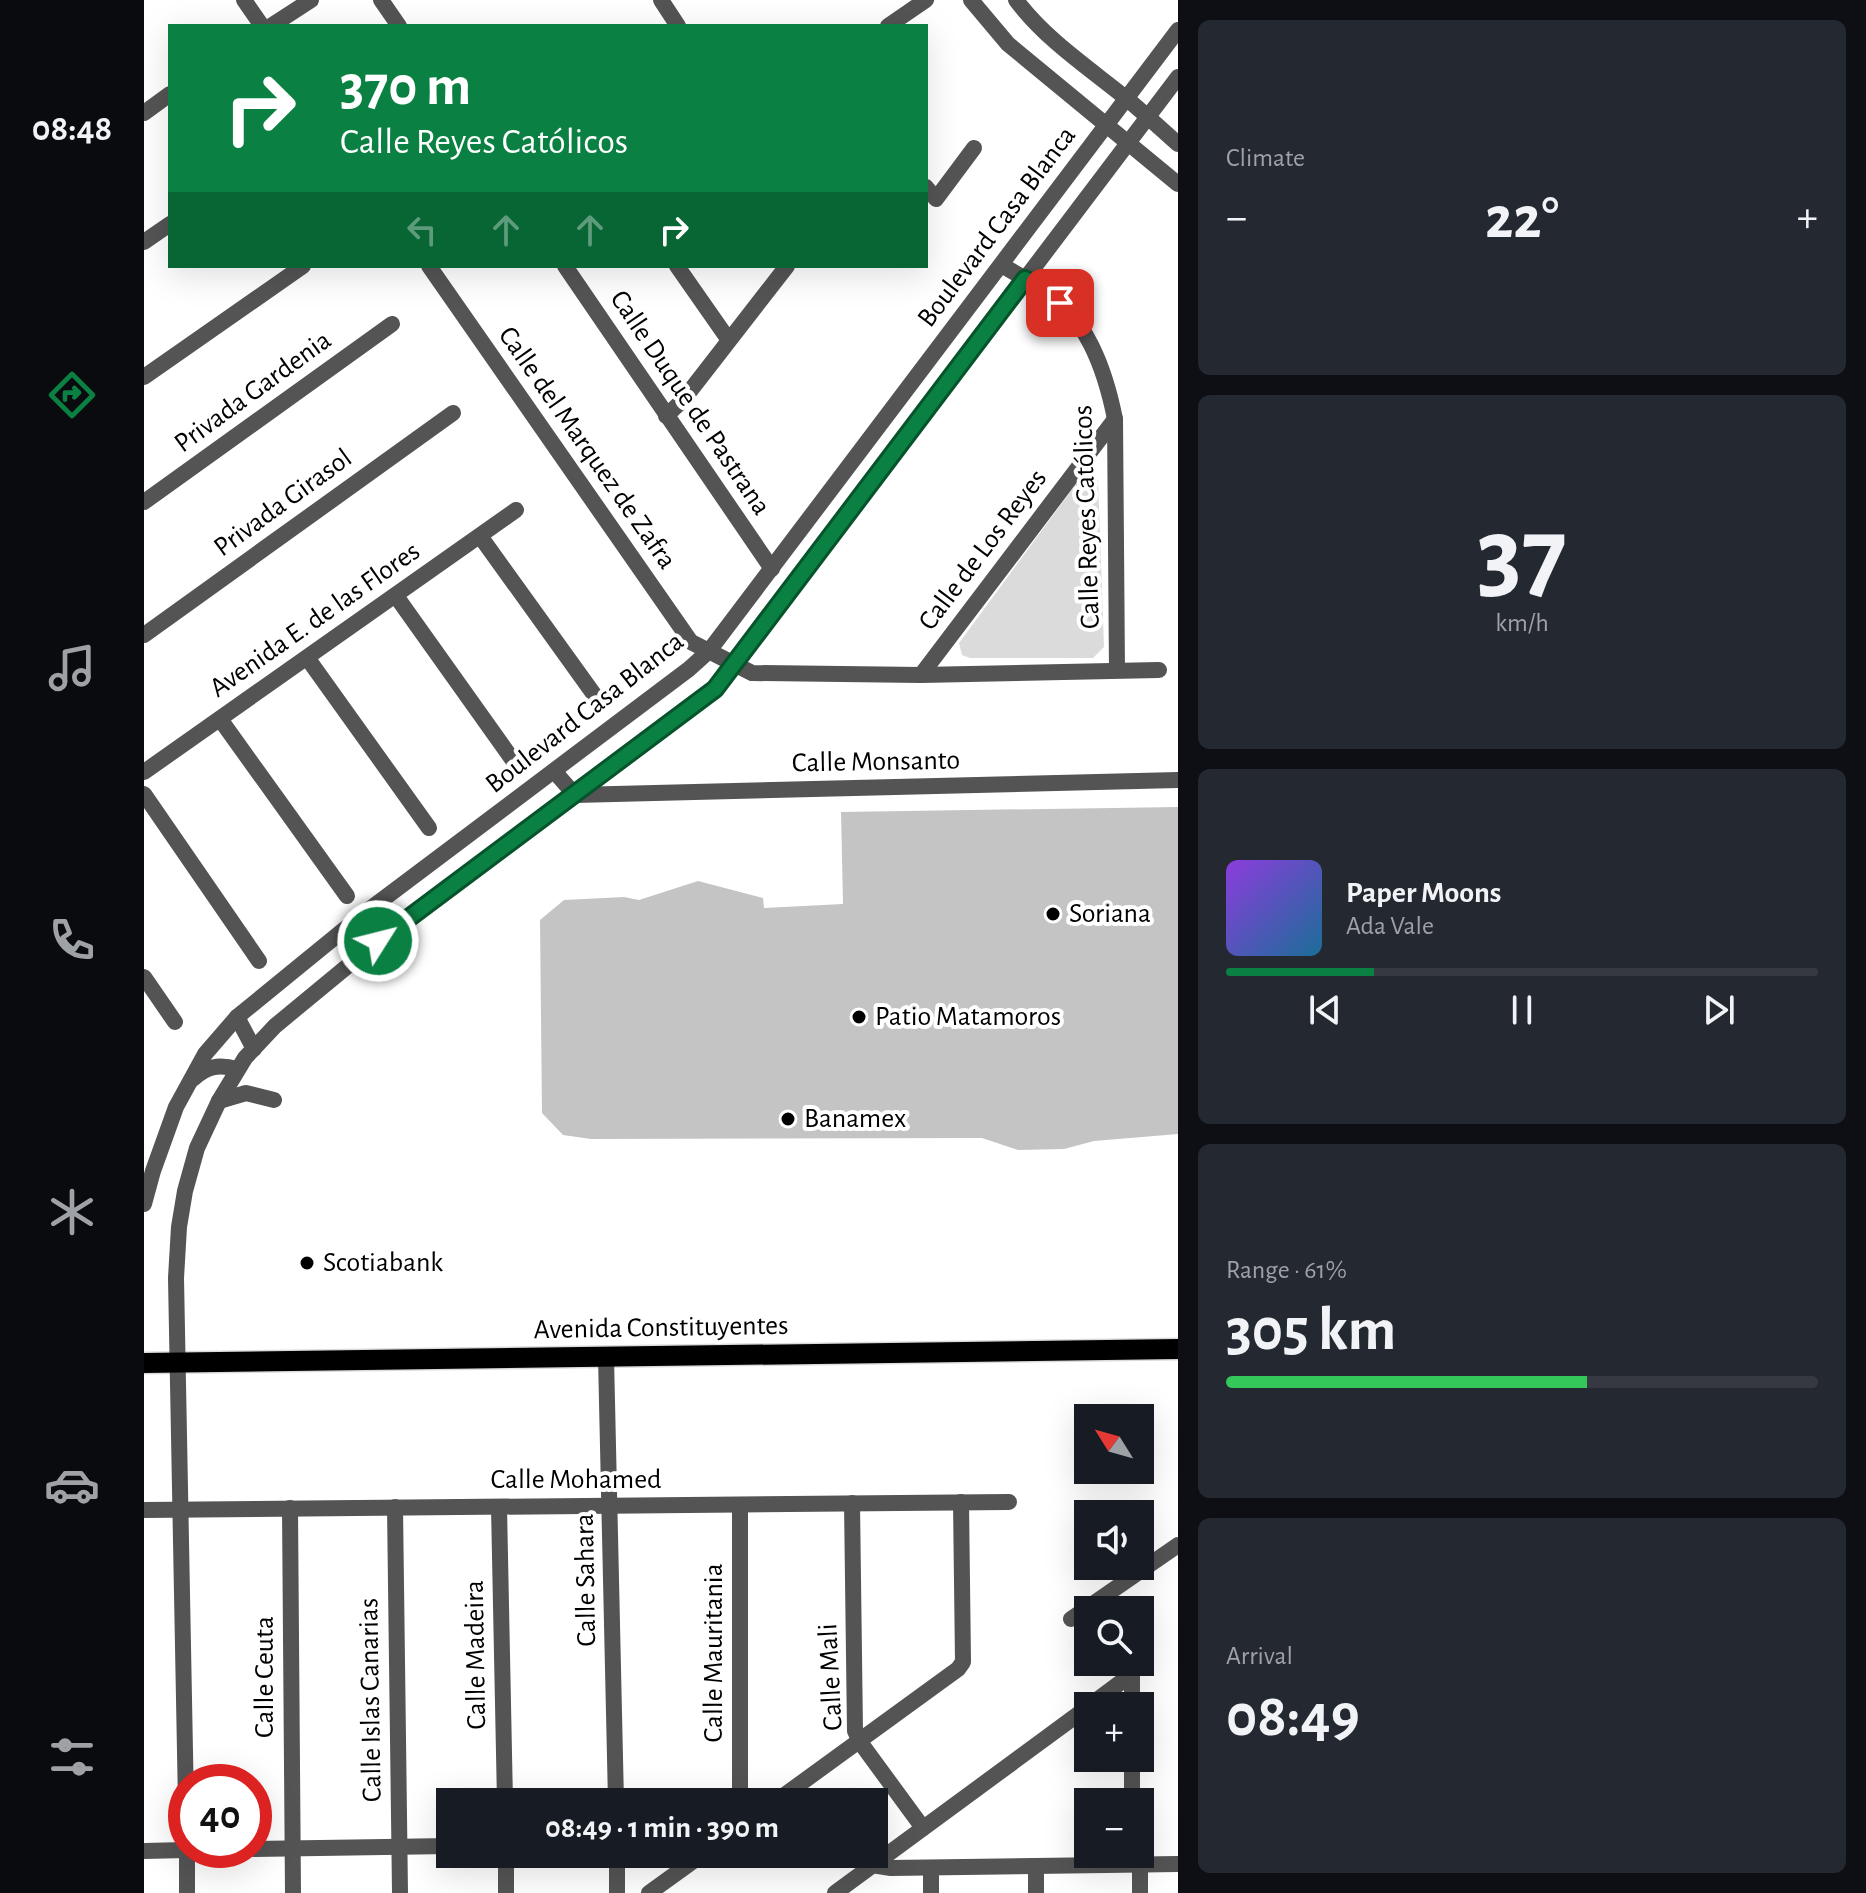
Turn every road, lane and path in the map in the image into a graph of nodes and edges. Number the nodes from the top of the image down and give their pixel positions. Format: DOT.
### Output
graph roads {
  1 [pos="244,0"];
  2 [pos="311,0"];
  3 [pos="381,0"];
  4 [pos="661,0"];
  5 [pos="926,0"];
  6 [pos="971,0"];
  7 [pos="1016,0"];
  8 [pos="261,24"];
  9 [pos="274,24"];
  10 [pos="398,24"];
  11 [pos="677,24"];
  12 [pos="891,24"];
  13 [pos="1178,30"];
  14 [pos="1178,77"];
  15 [pos="168,95"];
  16 [pos="1126,99"];
  17 [pos="144,113"];
  18 [pos="1148,117"];
  19 [pos="1106,125"];
  20 [pos="1128,142"];
  21 [pos="1178,144"];
  22 [pos="974,148"];
  23 [pos="1178,184"];
  24 [pos="928,189"];
  25 [pos="168,225"];
  26 [pos="144,242"];
  27 [pos="1002,265"];
  28 [pos="300,268"];
  29 [pos="430,268"];
  30 [pos="566,268"];
  31 [pos="678,268"];
  32 [pos="785,268"];
  33 [pos="1025,279"];
  34 [pos="392,324"];
  35 [pos="728,339"];
  36 [pos="144,377"];
  37 [pos="453,413"];
  38 [pos="666,416"];
  39 [pos="1115,419"];
  40 [pos="144,502"];
  41 [pos="516,510"];
  42 [pos="809,519"];
  43 [pos="480,536"];
  44 [pos="830,537"];
  45 [pos="772,569"];
  46 [pos="396,596"];
  47 [pos="144,635"];
  48 [pos="709,651"];
  49 [pos="308,659"];
  50 [pos="735,665"];
  51 [pos="1117,670"];
  52 [pos="1159,670"];
  53 [pos="921,675"];
  54 [pos="598,700"];
  55 [pos="220,719"];
  56 [pos="517,766"];
  57 [pos="554,771"];
  58 [pos="144,772"];
  59 [pos="1178,780"];
  60 [pos="144,794"];
  61 [pos="575,795"];
  62 [pos="429,828"];
  63 [pos="347,896"];
  64 [pos="259,961"];
  65 [pos="144,977"];
  66 [pos="237,1017"];
  67 [pos="175,1022"];
  68 [pos="254,1049"];
  69 [pos="237,1069"];
  70 [pos="188,1082"];
  71 [pos="274,1100"];
  72 [pos="219,1101"];
  73 [pos="144,1204"];
  74 [pos="1178,1349"];
  75 [pos="606,1357"];
  76 [pos="144,1363"];
  77 [pos="179,1363"];
  78 [pos="961,1502"];
  79 [pos="1009,1502"];
  80 [pos="852,1503"];
  81 [pos="740,1505"];
  82 [pos="610,1506"];
  83 [pos="395,1507"];
  84 [pos="499,1507"];
  85 [pos="290,1508"];
  86 [pos="182,1509"];
  87 [pos="144,1510"];
  88 [pos="1178,1545"];
  89 [pos="1071,1619"];
  90 [pos="1123,1676"];
  91 [pos="1104,1692"];
  92 [pos="1074,1716"];
  93 [pos="860,1742"];
  94 [pos="185,1764"];
  95 [pos="505,1788"];
  96 [pos="616,1788"];
  97 [pos="740,1788"];
  98 [pos="795,1788"];
  99 [pos="923,1828"];
  100 [pos="436,1846"];
  101 [pos="399,1847"];
  102 [pos="292,1848"];
  103 [pos="272,1849"];
  104 [pos="168,1850"];
  105 [pos="144,1851"];
  106 [pos="888,1853"];
  107 [pos="1154,1861"];
  108 [pos="1074,1863"];
  109 [pos="1178,1864"];
  110 [pos="1036,1866"];
  111 [pos="186,1868"];
  112 [pos="506,1868"];
  113 [pos="617,1868"];
  114 [pos="684,1868"];
  115 [pos="868,1868"];
  116 [pos="888,1868"];
  117 [pos="931,1868"];
  118 [pos="1137,1868"];
  119 [pos="187,1893"];
  120 [pos="293,1893"];
  121 [pos="400,1893"];
  122 [pos="506,1893"];
  123 [pos="617,1893"];
  124 [pos="649,1893"];
  125 [pos="835,1893"];
  126 [pos="931,1893"];
  127 [pos="1036,1893"];
  128 [pos="1140,1893"];
  1 -- 8 [label="street"];
  2 -- 9 [label="street"];
  3 -- 10 [label="street"];
  4 -- 11 [label="street"];
  5 -- 12 [label="street"];
  6 -- 19 [label="street"];
  7 -- 16 [label="street"];
  13 -- 16 [label="street, Boulevard Casa Blanca"];
  14 -- 18 [label="street, Boulevard Casa Blanca"];
  15 -- 17 [label="street"];
  16 -- 18 [label="street"];
  16 -- 19 [label="street, Boulevard Casa Blanca"];
  18 -- 20 [label="street, Boulevard Casa Blanca"];
  18 -- 21 [label="street"];
  19 -- 20 [label="street"];
  19 -- 27 [label="street, Boulevard Casa Blanca"];
  20 -- 23 [label="street"];
  20 -- 33 [label="street, Boulevard Casa Blanca"];
  22 -- 24 [label="street"];
  25 -- 26 [label="street"];
  27 -- 33 [label="street, Calle Reyes Católicos"];
  27 -- 42 [label="street, Boulevard Casa Blanca"];
  28 -- 36 [label="street"];
  29 -- 48 [label="street, Calle del Marquez de Zafra"];
  30 -- 38 [label="street, Calle Duque de Pastrana"];
  31 -- 35 [label="street"];
  32 -- 35 [label="street"];
  33 -- 39 [label="street, Calle Reyes Católicos"];
  33 -- 44 [label="street, Boulevard Casa Blanca"];
  34 -- 40 [label="street, Privada Gardenia"];
  35 -- 38 [label="street"];
  37 -- 47 [label="street, Privada Girasol"];
  38 -- 45 [label="street, Calle Duque de Pastrana"];
  39 -- 51 [label="street, Calle Reyes Católicos"];
  39 -- 53 [label="street, Calle de Los Reyes"];
  41 -- 43 [label="street, Avenida E. de las Flores"];
  42 -- 44 [label="street"];
  42 -- 45 [label="street, Boulevard Casa Blanca"];
  43 -- 46 [label="street, Avenida E. de las Flores"];
  43 -- 54 [label="street"];
  44 -- 50 [label="street, Boulevard Casa Blanca"];
  45 -- 48 [label="street, Boulevard Casa Blanca"];
  46 -- 49 [label="street, Avenida E. de las Flores"];
  46 -- 56 [label="street"];
  48 -- 50 [label="street, Calle Reyes Católicos"];
  48 -- 57 [label="street, Boulevard Casa Blanca"];
  49 -- 55 [label="street, Avenida E. de las Flores"];
  49 -- 62 [label="street"];
  50 -- 53 [label="street, Calle Reyes Católicos"];
  50 -- 61 [label="street, Boulevard Casa Blanca"];
  51 -- 52 [label="street, Calle Reyes Católicos"];
  51 -- 53 [label="street, Calle Reyes Católicos"];
  55 -- 58 [label="street, Avenida E. de las Flores"];
  55 -- 63 [label="street"];
  57 -- 61 [label="street"];
  57 -- 66 [label="street, Boulevard Casa Blanca"];
  59 -- 61 [label="street, Calle Monsanto"];
  60 -- 64 [label="street"];
  61 -- 68 [label="street, Boulevard Casa Blanca"];
  65 -- 67 [label="street"];
  66 -- 68 [label="street"];
  66 -- 70 [label="street, Boulevard Casa Blanca"];
  68 -- 69 [label="street, Boulevard Casa Blanca"];
  69 -- 70 [label="street"];
  69 -- 72 [label="street, Boulevard Casa Blanca"];
  70 -- 73 [label="street, Boulevard Casa Blanca"];
  71 -- 72 [label="street"];
  72 -- 77 [label="street, Boulevard Casa Blanca"];
  74 -- 75 [label="main road, Avenida Constituyentes"];
  75 -- 77 [label="main road, Avenida Constituyentes"];
  75 -- 82 [label="street, Calle Sahara"];
  76 -- 77 [label="main road, Avenida Constituyentes"];
  77 -- 86 [label="street, Boulevard Casa Blanca"];
  78 -- 79 [label="street, Calle Mohamed"];
  78 -- 80 [label="street, Calle Mohamed"];
  78 -- 93 [label="street"];
  80 -- 81 [label="street, Calle Mohamed"];
  80 -- 93 [label="street, Calle Mali"];
  81 -- 82 [label="street, Calle Mohamed"];
  81 -- 97 [label="street, Calle Mauritania"];
  82 -- 84 [label="street, Calle Mohamed"];
  82 -- 96 [label="street, Calle Sahara"];
  83 -- 84 [label="street, Calle Mohamed"];
  83 -- 85 [label="street, Calle Mohamed"];
  83 -- 101 [label="street, Calle Islas Canarias"];
  84 -- 95 [label="street, Calle Madeira"];
  85 -- 86 [label="street, Calle Mohamed"];
  85 -- 102 [label="street, Calle Ceuta"];
  86 -- 87 [label="street, Calle Mohamed"];
  86 -- 94 [label="street, Boulevard Casa Blanca"];
  88 -- 89 [label="street"];
  90 -- 91 [label="street"];
  92 -- 99 [label="street"];
  93 -- 98 [label="street"];
  93 -- 99 [label="street, Calle Mali"];
  99 -- 106 [label="street"];
  100 -- 101 [label="street"];
  101 -- 102 [label="street"];
  101 -- 121 [label="street, Calle Islas Canarias"];
  102 -- 103 [label="street"];
  102 -- 120 [label="street, Calle Ceuta"];
  104 -- 105 [label="street"];
  107 -- 109 [label="street"];
  108 -- 110 [label="street"];
  110 -- 117 [label="street"];
  110 -- 127 [label="street"];
  111 -- 119 [label="street"];
  112 -- 122 [label="street"];
  113 -- 123 [label="street"];
  114 -- 124 [label="street"];
  115 -- 125 [label="street"];
  116 -- 117 [label="street"];
  117 -- 126 [label="street"];
  118 -- 128 [label="street"];
}
